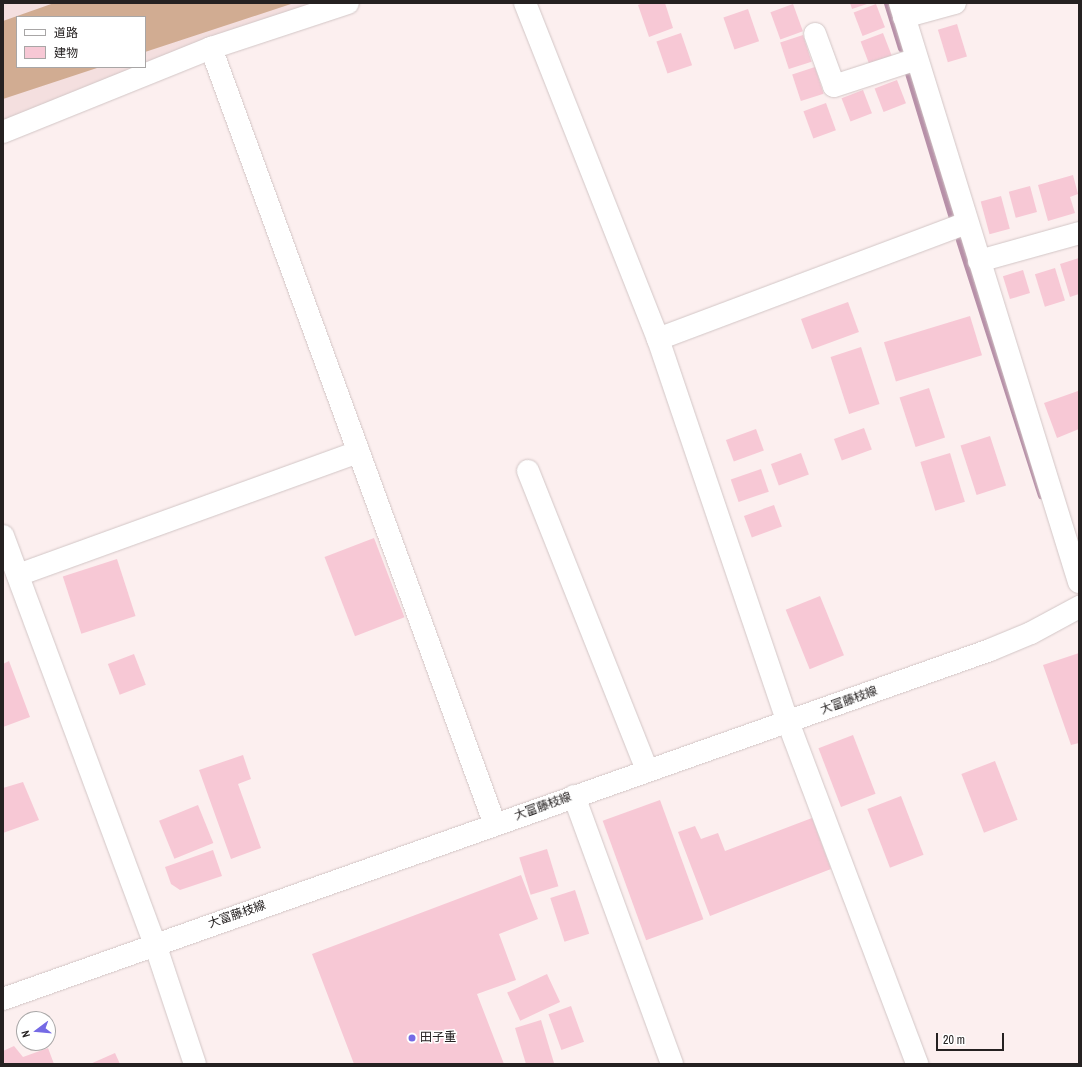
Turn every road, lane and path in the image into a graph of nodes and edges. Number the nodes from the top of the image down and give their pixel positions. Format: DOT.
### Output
graph roads {
  1 [pos="348,3"];
  2 [pos="525,3"];
  3 [pos="955,3"];
  4 [pos="902,10"];
  5 [pos="815,34"];
  6 [pos="211,48"];
  7 [pos="917,59"];
  8 [pos="3,132"];
  9 [pos="967,223"];
  10 [pos="1079,233"];
  11 [pos="979,261"];
  12 [pos="658,339"];
  13 [pos="358,452"];
  14 [pos="528,471"];
  15 [pos="3,536"];
  16 [pos="18,576"];
  17 [pos="1079,582"];
  18 [pos="1079,607"];
  19 [pos="788,722"];
  20 [pos="647,770"];
  21 [pos="574,796"];
  22 [pos="495,824"];
  23 [pos="155,944"];
  24 [pos="3,999"];
  25 [pos="195,1064"];
  26 [pos="672,1064"];
  27 [pos="917,1064"];
  1 -- 6 [label="street"];
  2 -- 12 [label="street"];
  3 -- 4 [label="street"];
  4 -- 7 [label="street"];
  5 -- 7 [label="street"];
  6 -- 8 [label="street"];
  6 -- 13 [label="street"];
  7 -- 9 [label="street"];
  9 -- 11 [label="street"];
  9 -- 12 [label="street"];
  10 -- 11 [label="street"];
  11 -- 17 [label="street"];
  12 -- 19 [label="street"];
  13 -- 16 [label="street"];
  13 -- 22 [label="street"];
  14 -- 20 [label="street"];
  15 -- 16 [label="street"];
  16 -- 23 [label="street"];
  18 -- 19 [label="street, 大富藤枝線"];
  19 -- 20 [label="street, 大富藤枝線"];
  19 -- 27 [label="street"];
  20 -- 21 [label="street, 大富藤枝線"];
  21 -- 22 [label="street, 大富藤枝線"];
  21 -- 26 [label="street"];
  22 -- 23 [label="street, 大富藤枝線"];
  23 -- 24 [label="street, 大富藤枝線"];
  23 -- 25 [label="street"];
}
